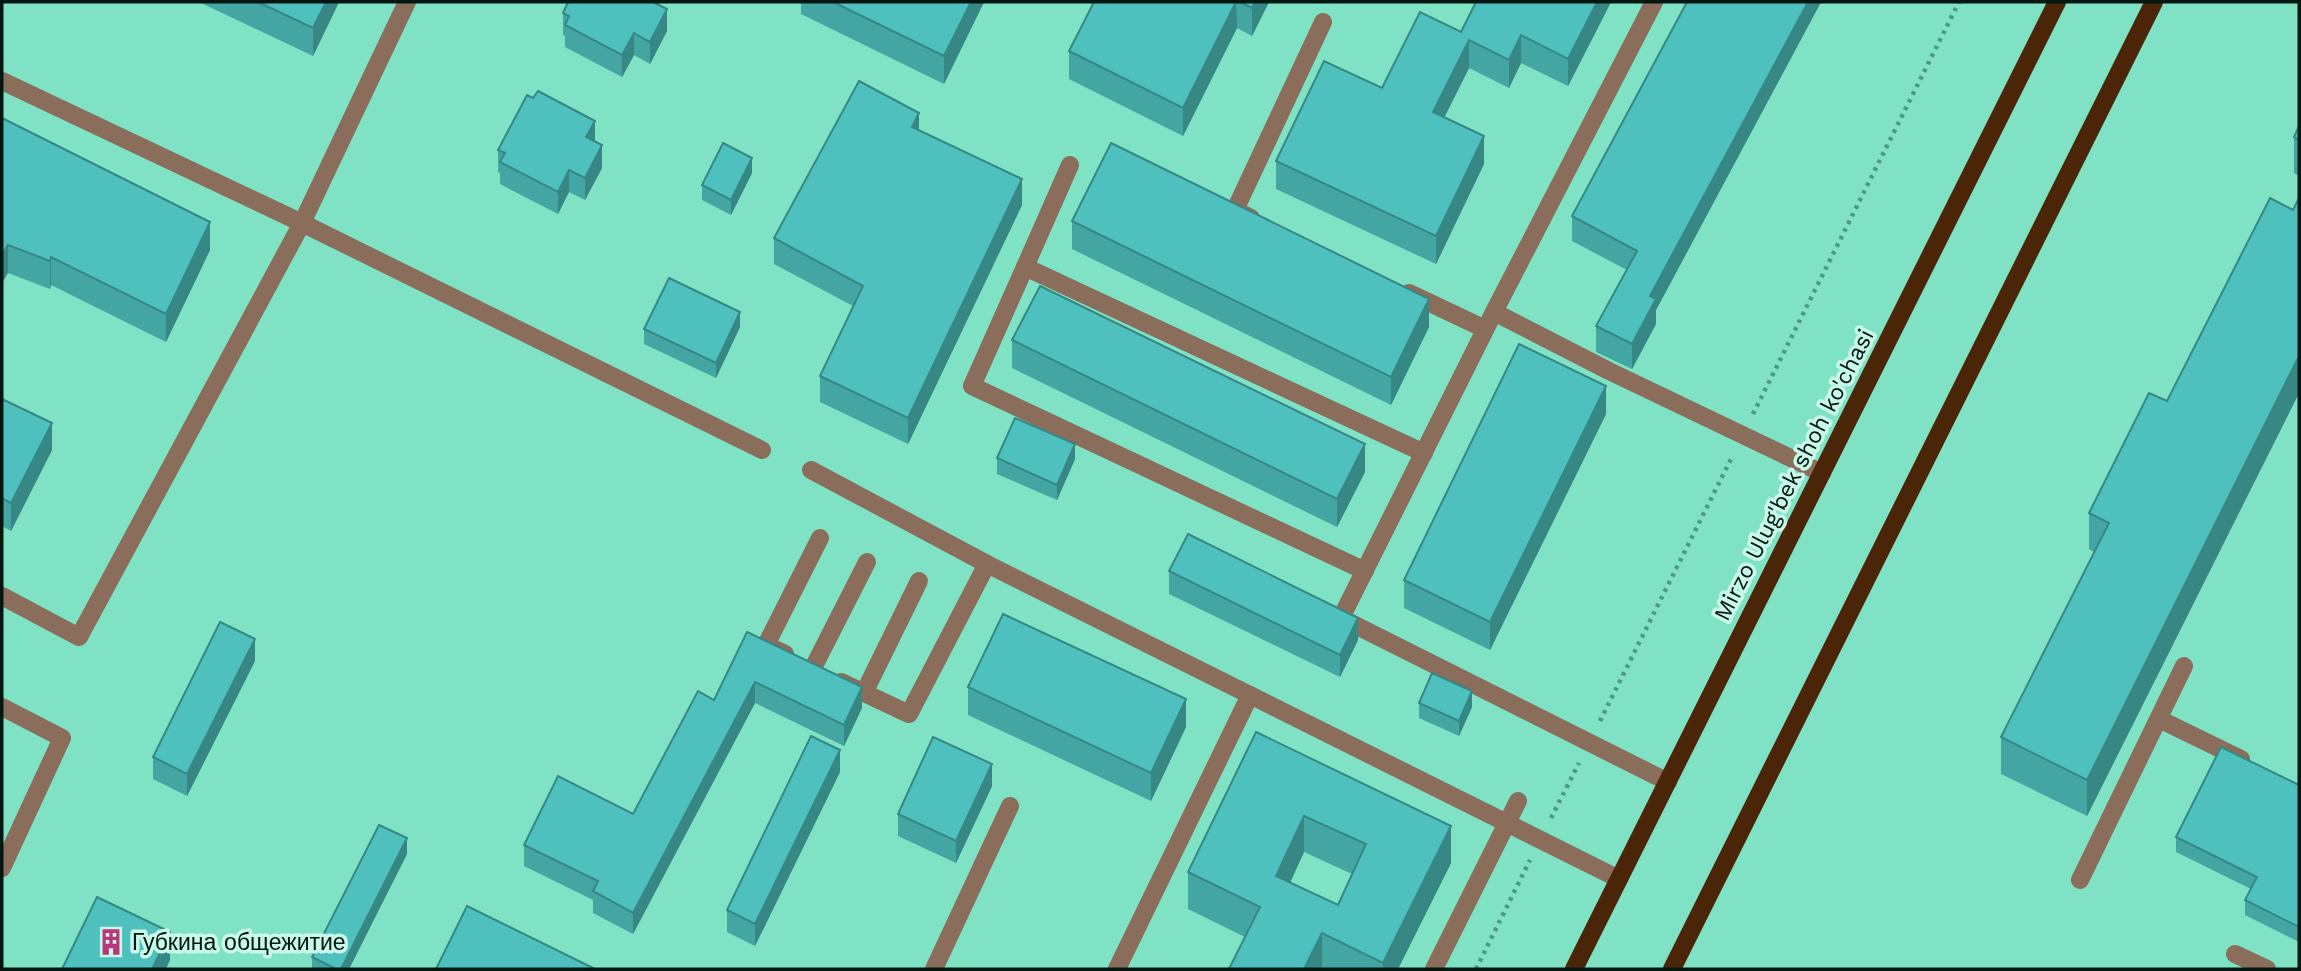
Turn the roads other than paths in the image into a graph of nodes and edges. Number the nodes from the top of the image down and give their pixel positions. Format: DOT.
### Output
graph roads {
  1 [pos="407,2"];
  2 [pos="1654,2"];
  3 [pos="2057,2"];
  4 [pos="2154,2"];
  5 [pos="1323,22"];
  6 [pos="2,81"];
  7 [pos="1070,165"];
  8 [pos="302,223"];
  9 [pos="1273,228"];
  10 [pos="1025,267"];
  11 [pos="1398,287"];
  12 [pos="1494,312"];
  13 [pos="1485,329"];
  14 [pos="762,450"];
  15 [pos="1424,453"];
  16 [pos="811,470"];
  17 [pos="1822,474"];
  18 [pos="820,538"];
  19 [pos="867,562"];
  20 [pos="987,564"];
  21 [pos="1365,571"];
  22 [pos="919,581"];
  23 [pos="2,596"];
  24 [pos="2185,666"];
  25 [pos="813,668"];
  26 [pos="864,693"];
  27 [pos="1250,695"];
  28 [pos="2,707"];
  29 [pos="2159,719"];
  30 [pos="2252,765"];
  31 [pos="1668,782"];
  32 [pos="1518,801"];
  33 [pos="1010,806"];
  34 [pos="2,868"];
  35 [pos="1619,879"];
  36 [pos="2080,880"];
  37 [pos="2235,954"];
  38 [pos="934,969"];
  39 [pos="1117,969"];
  40 [pos="1434,969"];
  41 [pos="1574,969"];
  42 [pos="1672,969"];
  43 [pos="2267,969"];
  1 -- 8 [label="lane"];
  2 -- 12 [label="lane"];
  3 -- 17 [label="main road, Mirzo Ulug'bek shoh ko'chasi"];
  4 -- 42 [label="main road"];
  5 -- 9 [label="lane"];
  6 -- 8 [label="lane"];
  7 -- 10 [label="lane"];
  8 -- 14 [label="lane"];
  8 -- 23 [label="lane"];
  10 -- 15 [label="lane"];
  10 -- 21 [label="lane"];
  11 -- 13 [label="lane"];
  12 -- 13 [label="lane"];
  12 -- 17 [label="lane"];
  13 -- 15 [label="lane"];
  15 -- 21 [label="lane"];
  16 -- 20 [label="lane"];
  17 -- 31 [label="main road, Mirzo Ulug'bek shoh ko'chasi"];
  18 -- 25 [label="lane"];
  19 -- 25 [label="lane"];
  20 -- 26 [label="lane"];
  20 -- 27 [label="lane"];
  21 -- 31 [label="lane"];
  22 -- 26 [label="lane"];
  24 -- 29 [label="lane"];
  25 -- 26 [label="lane"];
  27 -- 35 [label="lane"];
  27 -- 39 [label="lane"];
  28 -- 34 [label="lane"];
  29 -- 30 [label="lane"];
  29 -- 36 [label="lane"];
  31 -- 35 [label="main road, Mirzo Ulug'bek shoh ko'chasi"];
  32 -- 40 [label="lane"];
  33 -- 38 [label="lane"];
  35 -- 41 [label="main road, Mirzo Ulug'bek shoh ko'chasi"];
  37 -- 43 [label="lane"];
}
